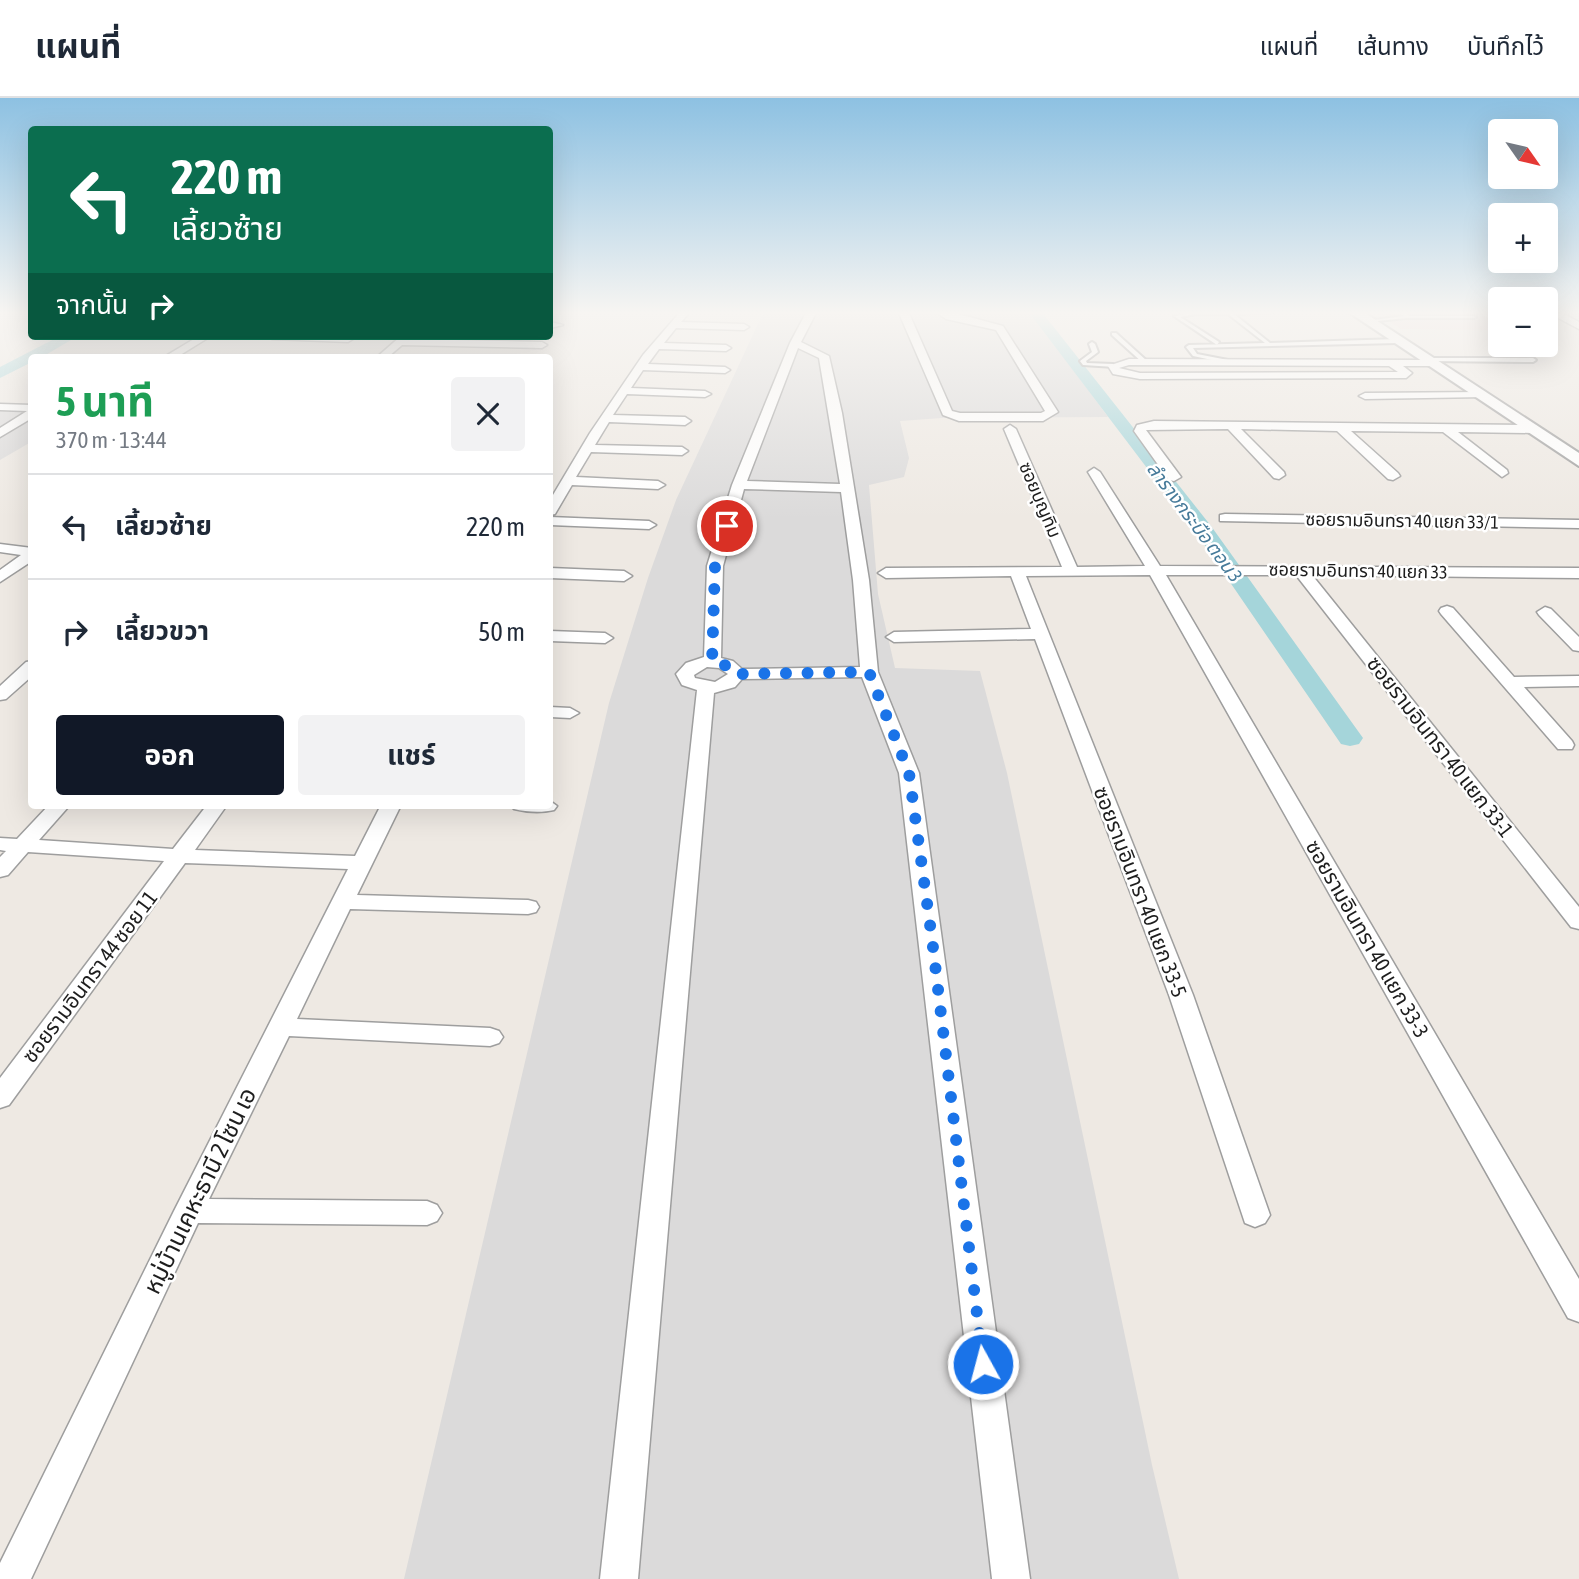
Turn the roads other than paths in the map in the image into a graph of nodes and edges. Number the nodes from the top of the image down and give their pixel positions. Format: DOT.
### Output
graph roads {
  1 [pos="633,380"];
  2 [pos="780,380"];
  3 [pos="829,380"];
  4 [pos="933,380"];
  5 [pos="1032,380"];
  6 [pos="1456,380"];
  7 [pos="625,391"];
  8 [pos="705,394"];
  9 [pos="1365,396"];
  10 [pos="1481,396"];
  11 [pos="0,407"];
  12 [pos="28,408"];
  13 [pos="28,415"];
  14 [pos="606,418"];
  15 [pos="685,421"];
  16 [pos="1231,426"];
  17 [pos="1010,429"];
  18 [pos="1342,429"];
  19 [pos="1535,429"];
  20 [pos="1448,430"];
  21 [pos="0,432"];
  22 [pos="587,448"];
  23 [pos="682,451"];
  24 [pos="1579,461"];
  25 [pos="1094,472"];
  26 [pos="1502,473"];
  27 [pos="1279,475"];
  28 [pos="1393,476"];
  29 [pos="1174,477"];
  30 [pos="567,481"];
  31 [pos="659,485"];
  32 [pos="739,485"];
  33 [pos="846,488"];
  34 [pos="553,506"];
  35 [pos="1225,518"];
  36 [pos="553,520"];
  37 [pos="1579,524"];
  38 [pos="649,525"];
  39 [pos="0,548"];
  40 [pos="28,552"];
  41 [pos="28,556"];
  42 [pos="1155,570"];
  43 [pos="1071,571"];
  44 [pos="1301,571"];
  45 [pos="886,572"];
  46 [pos="1017,572"];
  47 [pos="553,573"];
  48 [pos="1579,573"];
  49 [pos="624,576"];
  50 [pos="0,577"];
  51 [pos="1447,611"];
  52 [pos="1545,612"];
  53 [pos="1040,634"];
  54 [pos="553,636"];
  55 [pos="894,637"];
  56 [pos="605,638"];
  57 [pos="1579,646"];
  58 [pos="28,670"];
  59 [pos="869,672"];
  60 [pos="737,674"];
  61 [pos="709,675"];
  62 [pos="1579,681"];
  63 [pos="1512,682"];
  64 [pos="0,695"];
  65 [pos="553,712"];
  66 [pos="570,713"];
  67 [pos="1565,745"];
  68 [pos="56,809"];
  69 [pos="214,809"];
  70 [pos="389,809"];
  71 [pos="0,844"];
  72 [pos="23,846"];
  73 [pos="180,856"];
  74 [pos="360,863"];
  75 [pos="0,870"];
  76 [pos="343,902"];
  77 [pos="528,907"];
  78 [pos="1579,922"];
  79 [pos="281,1027"];
  80 [pos="490,1037"];
  81 [pos="0,1098"];
  82 [pos="190,1211"];
  83 [pos="427,1213"];
  84 [pos="1255,1215"];
  85 [pos="1578,1305"];
  86 [pos="12,1579"];
  87 [pos="619,1579"];
  88 [pos="1011,1579"];
  1 -- 7 [label="street"];
  2 -- 32 [label="street"];
  3 -- 33 [label="street"];
  4 -- 5 [label="street"];
  6 -- 10 [label="street"];
  7 -- 8 [label="street"];
  7 -- 14 [label="street"];
  9 -- 10 [label="street"];
  10 -- 19 [label="street"];
  11 -- 12 [label="street"];
  13 -- 21 [label="street"];
  14 -- 15 [label="street"];
  14 -- 22 [label="street"];
  16 -- 18 [label="street"];
  16 -- 27 [label="street"];
  16 -- 29 [label="street"];
  17 -- 43 [label="street, ซอยบุญทิม"];
  18 -- 20 [label="street"];
  18 -- 28 [label="street"];
  19 -- 20 [label="street"];
  19 -- 24 [label="street"];
  20 -- 26 [label="street"];
  22 -- 23 [label="street"];
  22 -- 30 [label="street"];
  25 -- 42 [label="street, ซอยรามอินทรา 40 แยก 33-3"];
  30 -- 31 [label="street"];
  30 -- 34 [label="street"];
  32 -- 33 [label="street"];
  32 -- 61 [label="street"];
  33 -- 59 [label="street"];
  35 -- 37 [label="street, ซอยรามอินทรา 40 แยก 33/1"];
  36 -- 38 [label="street"];
  39 -- 40 [label="street"];
  41 -- 50 [label="street"];
  42 -- 43 [label="street, ซอยรามอินทรา 40 แยก 33"];
  42 -- 44 [label="street, ซอยรามอินทรา 40 แยก 33"];
  42 -- 85 [label="street, ซอยรามอินทรา 40 แยก 33-3"];
  43 -- 46 [label="street, ซอยรามอินทรา 40 แยก 33"];
  44 -- 48 [label="street, ซอยรามอินทรา 40 แยก 33"];
  44 -- 78 [label="street, ซอยรามอินทรา 40 แยก 33-1"];
  45 -- 46 [label="street, ซอยรามอินทรา 40 แยก 33"];
  46 -- 53 [label="street, ซอยรามอินทรา 40 แยก 33-5"];
  47 -- 49 [label="street"];
  51 -- 63 [label="street"];
  52 -- 57 [label="street"];
  53 -- 55 [label="street"];
  53 -- 84 [label="street, ซอยรามอินทรา 40 แยก 33-5"];
  54 -- 56 [label="street"];
  58 -- 64 [label="street"];
  59 -- 60 [label="street"];
  59 -- 88 [label="street"];
  60 -- 61 [label="street"];
  60 -- 61 [label="street"];
  61 -- 87 [label="street"];
  62 -- 63 [label="street"];
  63 -- 67 [label="street"];
  65 -- 66 [label="street"];
  68 -- 72 [label="street"];
  69 -- 73 [label="street, ซอยรามอินทรา 44 ซอย 11"];
  70 -- 74 [label="street, หมู่บ้านเคหะธานี 2 โซน เอ"];
  71 -- 72 [label="street"];
  72 -- 73 [label="street"];
  72 -- 75 [label="street"];
  73 -- 74 [label="street"];
  73 -- 81 [label="street, ซอยรามอินทรา 44 ซอย 11"];
  74 -- 76 [label="street, หมู่บ้านเคหะธานี 2 โซน เอ"];
  76 -- 77 [label="street"];
  76 -- 79 [label="street, หมู่บ้านเคหะธานี 2 โซน เอ"];
  79 -- 80 [label="street"];
  79 -- 82 [label="street, หมู่บ้านเคหะธานี 2 โซน เอ"];
  82 -- 83 [label="street"];
  82 -- 86 [label="street, หมู่บ้านเคหะธานี 2 โซน เอ"];
}
